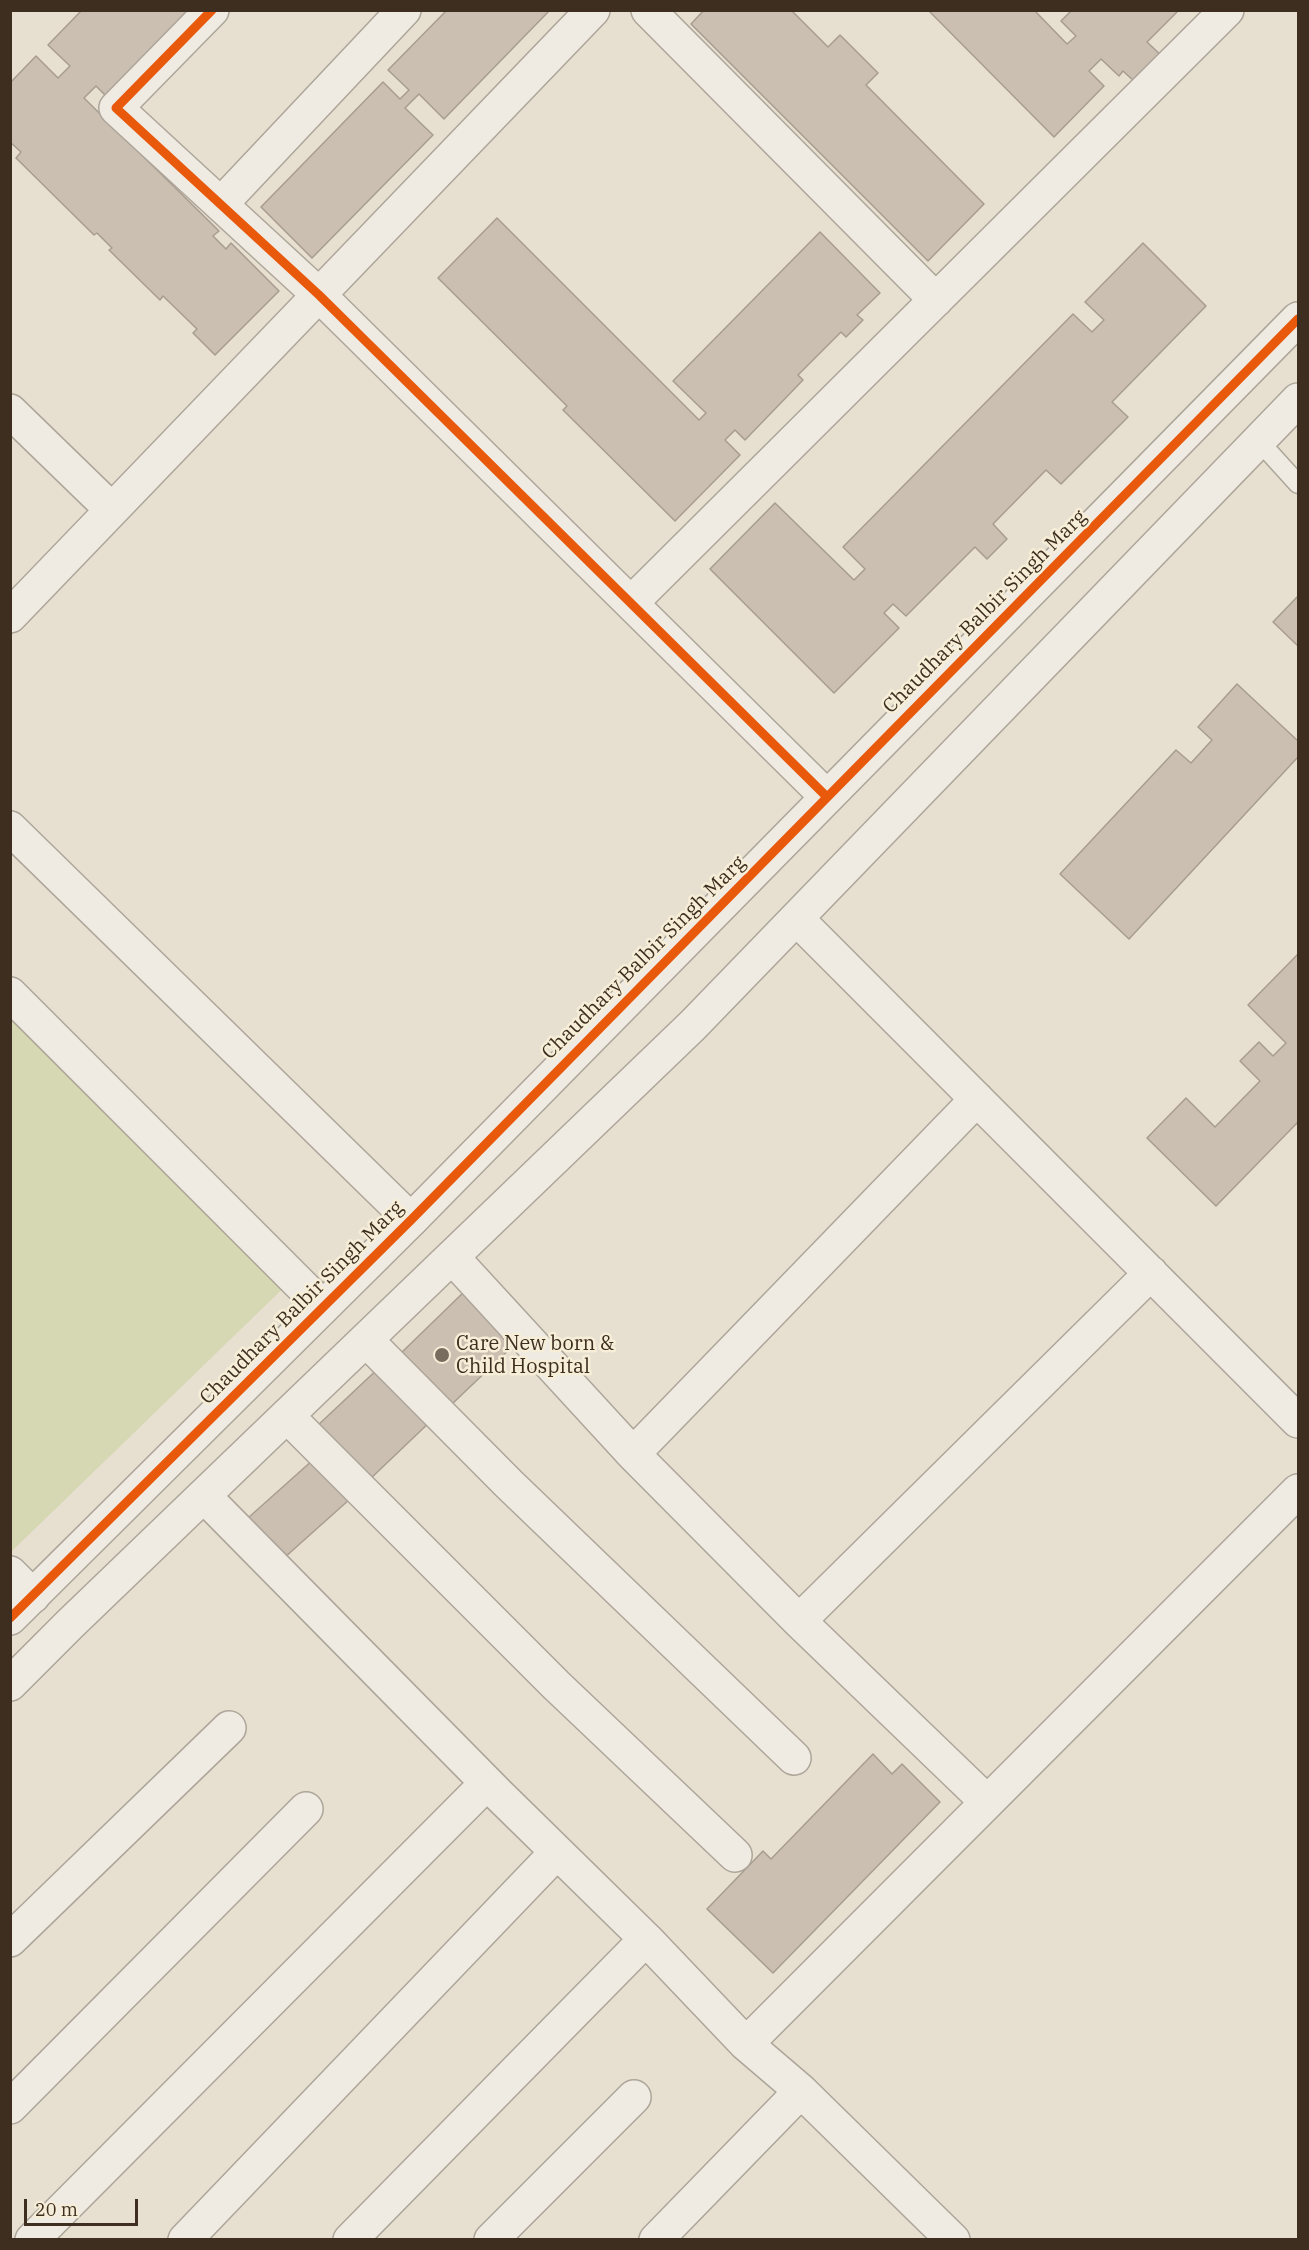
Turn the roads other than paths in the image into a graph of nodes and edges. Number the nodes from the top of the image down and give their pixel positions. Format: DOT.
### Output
graph roads {
  1 [pos="212,10"];
  2 [pos="404,10"];
  3 [pos="593,10"];
  4 [pos="648,10"];
  5 [pos="1227,10"];
  6 [pos="221,204"];
  7 [pos="319,295"];
  8 [pos="936,300"];
  9 [pos="1299,319"];
  10 [pos="1299,400"];
  11 [pos="12,417"];
  12 [pos="1258,441"];
  13 [pos="1299,484"];
  14 [pos="112,510"];
  15 [pos="631,603"];
  16 [pos="10,616"];
  17 [pos="827,797"];
  18 [pos="10,828"];
  19 [pos="797,919"];
  20 [pos="10,994"];
  21 [pos="977,1099"];
  22 [pos="411,1220"];
  23 [pos="452,1257"];
  24 [pos="1151,1273"];
  25 [pos="322,1307"];
  26 [pos="366,1340"];
  27 [pos="287,1416"];
  28 [pos="1299,1421"];
  29 [pos="633,1454"];
  30 [pos="1299,1491"];
  31 [pos="204,1496"];
  32 [pos="10,1573"];
  33 [pos="22,1607"];
  34 [pos="799,1621"];
  35 [pos="10,1684"];
  36 [pos="229,1728"];
  37 [pos="794,1758"];
  38 [pos="488,1783"];
  39 [pos="987,1802"];
  40 [pos="306,1809"];
  41 [pos="558,1852"];
  42 [pos="735,1855"];
  43 [pos="646,1939"];
  44 [pos="10,1940"];
  45 [pos="746,2044"];
  46 [pos="801,2091"];
  47 [pos="634,2097"];
  48 [pos="10,2107"];
  49 [pos="32,2240"];
  50 [pos="186,2240"];
  51 [pos="350,2240"];
  52 [pos="491,2240"];
  53 [pos="656,2240"];
  54 [pos="953,2240"];
  1 -- 6 [label="street"];
  2 -- 6 [label="street"];
  3 -- 7 [label="street"];
  4 -- 8 [label="street"];
  5 -- 8 [label="street"];
  6 -- 7 [label="street"];
  7 -- 14 [label="street"];
  7 -- 15 [label="street"];
  8 -- 15 [label="street"];
  9 -- 17 [label="street, Chaudhary Balbir Singh Marg"];
  10 -- 12 [label="street"];
  11 -- 14 [label="street"];
  12 -- 13 [label="lane"];
  12 -- 19 [label="street"];
  14 -- 16 [label="street"];
  15 -- 17 [label="street"];
  17 -- 22 [label="street, Chaudhary Balbir Singh Marg"];
  18 -- 22 [label="street"];
  19 -- 21 [label="street"];
  19 -- 23 [label="street"];
  20 -- 25 [label="street"];
  21 -- 24 [label="street"];
  21 -- 29 [label="street"];
  22 -- 25 [label="street, Chaudhary Balbir Singh Marg"];
  23 -- 26 [label="street"];
  23 -- 29 [label="street"];
  24 -- 28 [label="street"];
  24 -- 34 [label="street"];
  25 -- 33 [label="street, Chaudhary Balbir Singh Marg"];
  26 -- 27 [label="street"];
  26 -- 37 [label="street"];
  27 -- 31 [label="street"];
  27 -- 42 [label="street"];
  29 -- 34 [label="street"];
  30 -- 39 [label="street"];
  31 -- 35 [label="street"];
  31 -- 38 [label="street"];
  32 -- 33 [label="street"];
  34 -- 39 [label="street"];
  36 -- 44 [label="street"];
  38 -- 41 [label="street"];
  38 -- 49 [label="street"];
  39 -- 45 [label="street"];
  40 -- 48 [label="street"];
  41 -- 43 [label="street"];
  41 -- 50 [label="street"];
  43 -- 45 [label="street"];
  43 -- 51 [label="street"];
  45 -- 46 [label="street"];
  46 -- 53 [label="street"];
  46 -- 54 [label="street"];
  47 -- 52 [label="street"];
}
